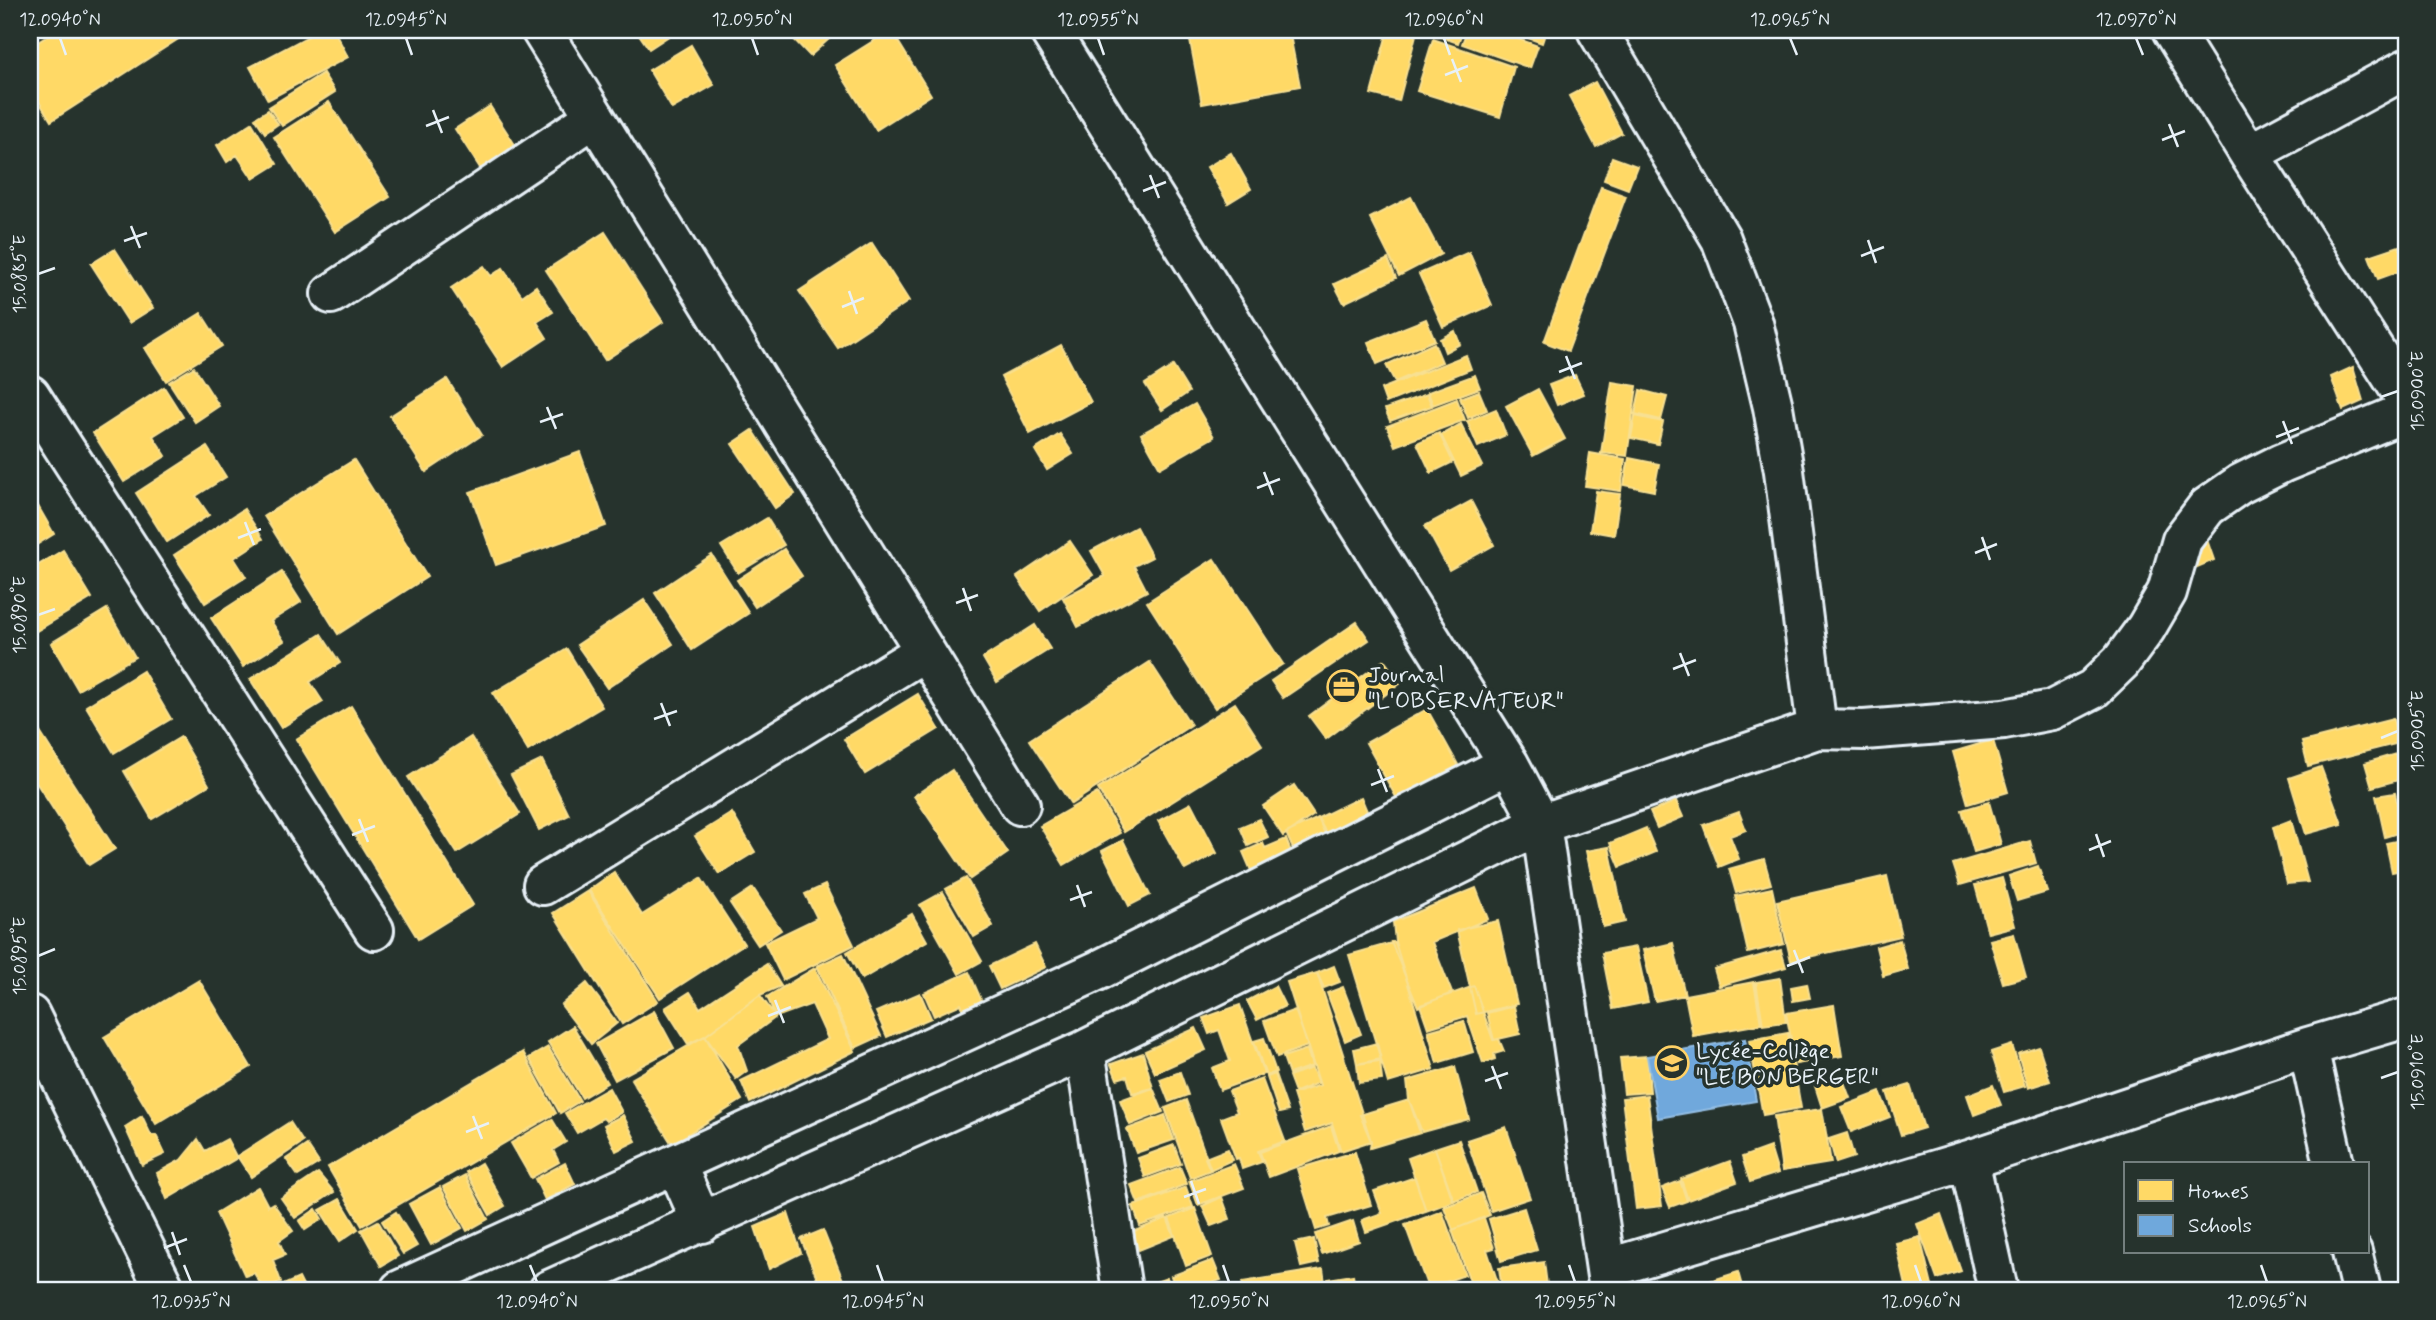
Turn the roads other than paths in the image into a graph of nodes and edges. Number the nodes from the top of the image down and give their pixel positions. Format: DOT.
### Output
graph roads {
  1 [pos="541,30"];
  2 [pos="1049,30"];
  3 [pos="1597,30"];
  4 [pos="2172,30"];
  5 [pos="2406,69"];
  6 [pos="595,117"];
  7 [pos="2249,154"];
  8 [pos="331,294"];
  9 [pos="30,396"];
  10 [pos="2406,399"];
  11 [pos="2406,412"];
  12 [pos="925,651"];
  13 [pos="1817,729"];
  14 [pos="1509,764"];
  15 [pos="1020,805"];
  16 [pos="1541,824"];
  17 [pos="543,885"];
  18 [pos="373,930"];
  19 [pos="30,1015"];
  20 [pos="2406,1018"];
  21 [pos="2308,1047"];
  22 [pos="1085,1050"];
  23 [pos="1969,1160"];
  24 [pos="2334,1162"];
  25 [pos="676,1164"];
  26 [pos="702,1223"];
  27 [pos="2353,1254"];
  28 [pos="1608,1280"];
  29 [pos="165,1290"];
  30 [pos="400,1290"];
  31 [pos="549,1290"];
  32 [pos="1122,1290"];
  33 [pos="1998,1290"];
  34 [pos="2361,1290"];
  1 -- 6 [label="street"];
  2 -- 14 [label="street"];
  3 -- 13 [label="street"];
  4 -- 7 [label="street"];
  5 -- 7 [label="street"];
  6 -- 8 [label="street"];
  6 -- 12 [label="street"];
  7 -- 10 [label="street"];
  9 -- 18 [label="street"];
  11 -- 13 [label="street"];
  12 -- 15 [label="street"];
  12 -- 17 [label="street"];
  13 -- 16 [label="street"];
  14 -- 16 [label="street"];
  14 -- 25 [label="street"];
  16 -- 22 [label="street"];
  16 -- 28 [label="street"];
  19 -- 29 [label="street"];
  20 -- 21 [label="street"];
  21 -- 23 [label="street"];
  21 -- 24 [label="street"];
  22 -- 26 [label="street"];
  22 -- 32 [label="street"];
  23 -- 28 [label="street"];
  23 -- 33 [label="street"];
  25 -- 26 [label="street"];
  25 -- 30 [label="street"];
  26 -- 31 [label="street"];
  27 -- 34 [label="street"];
}
